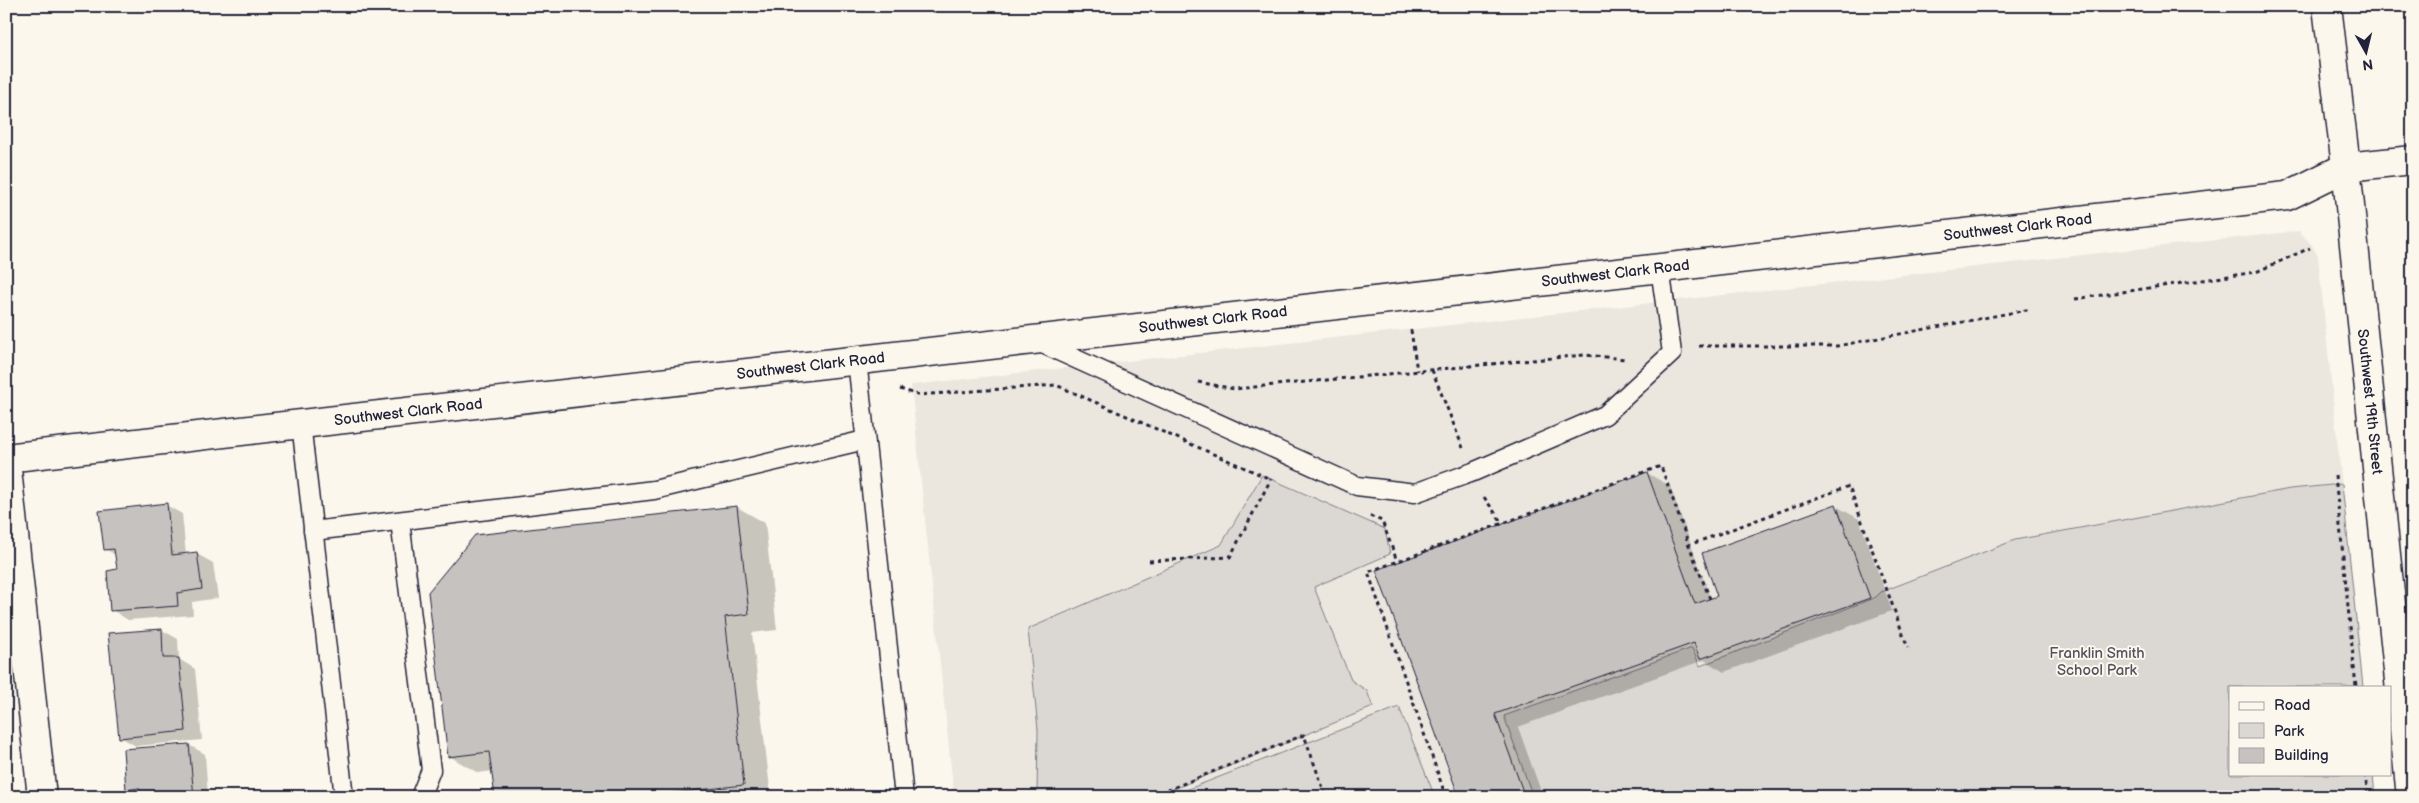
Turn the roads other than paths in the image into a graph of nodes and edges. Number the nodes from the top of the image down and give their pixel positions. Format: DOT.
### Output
graph roads {
  1 [pos="2327,6"];
  2 [pos="2413,160"];
  3 [pos="2346,167"];
  4 [pos="1660,268"];
  5 [pos="1034,340"];
  6 [pos="857,360"];
  7 [pos="301,423"];
  8 [pos="865,440"];
  9 [pos="6,459"];
  10 [pos="400,521"];
  11 [pos="314,531"];
  12 [pos="42,797"];
  13 [pos="344,797"];
  14 [pos="420,797"];
  15 [pos="904,797"];
  16 [pos="2411,797"];
  1 -- 3 [label="street, Southwest 19th Street"];
  2 -- 3 [label="street, Southwest Clark Road"];
  3 -- 4 [label="street, Southwest Clark Road"];
  3 -- 16 [label="street, Southwest 19th Street"];
  4 -- 5 [label="street, Southwest Clark Road"];
  4 -- 5 [label="lane"];
  5 -- 6 [label="street, Southwest Clark Road"];
  6 -- 7 [label="street, Southwest Clark Road"];
  6 -- 8 [label="lane"];
  7 -- 9 [label="street, Southwest Clark Road"];
  7 -- 11 [label="lane"];
  8 -- 10 [label="lane"];
  8 -- 15 [label="lane"];
  9 -- 12 [label="street"];
  10 -- 11 [label="lane"];
  10 -- 14 [label="lane"];
  11 -- 13 [label="lane"];
}
